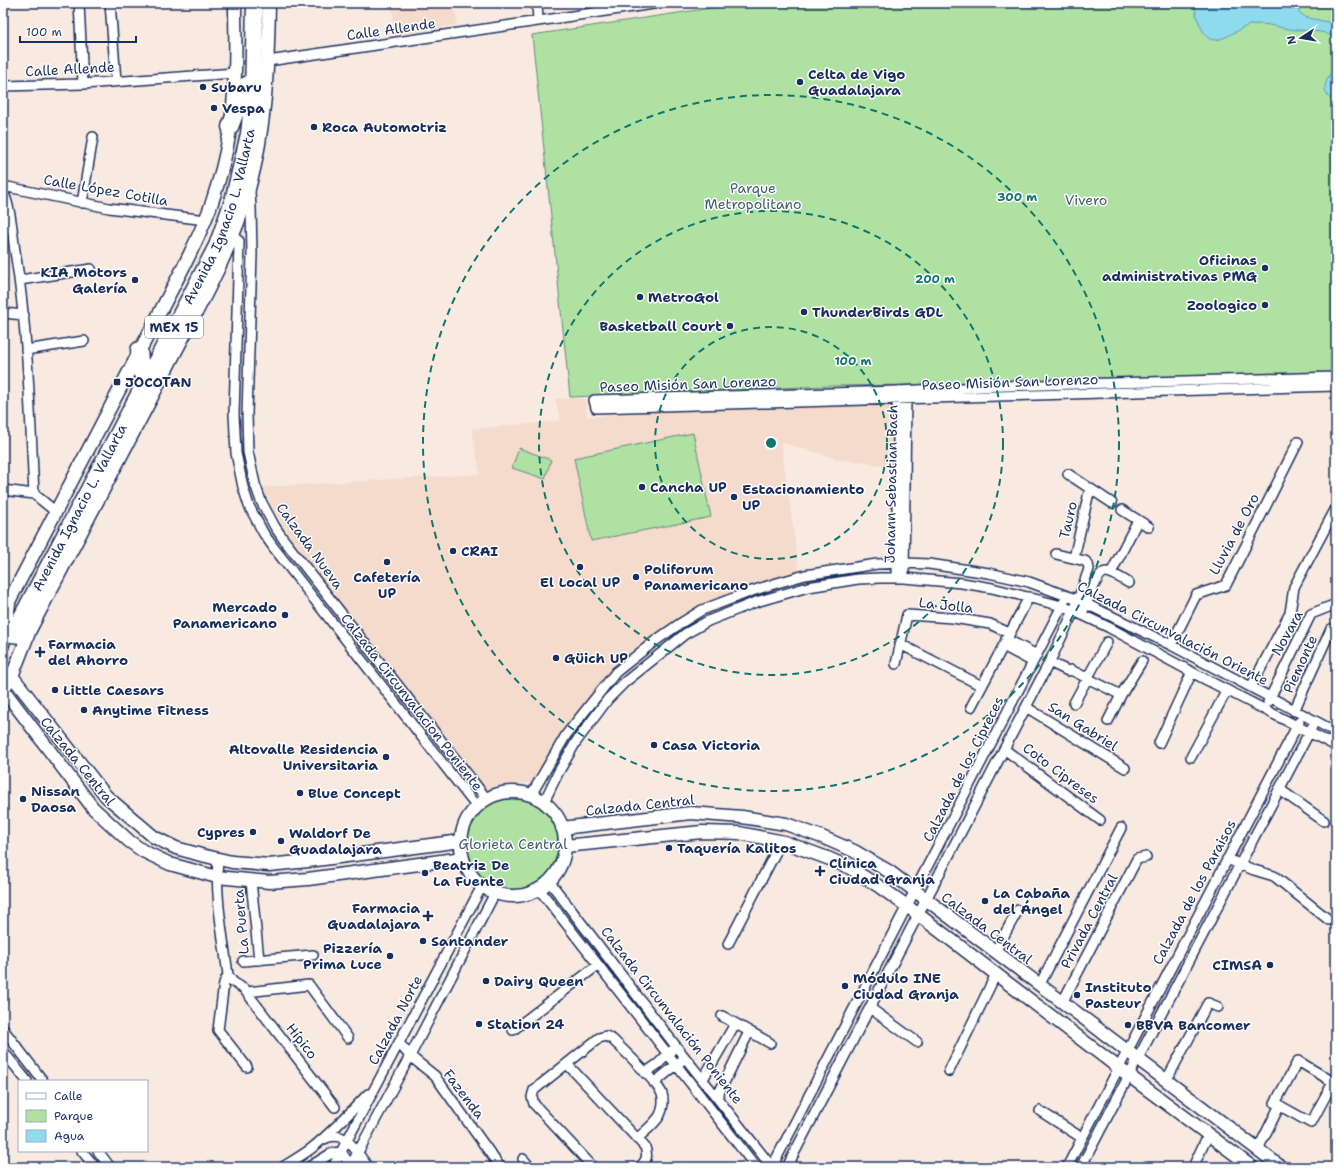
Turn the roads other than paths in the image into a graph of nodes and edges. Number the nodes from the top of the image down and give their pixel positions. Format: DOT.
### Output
graph roads {
  1 [pos="79,3"];
  2 [pos="110,3"];
  3 [pos="235,3"];
  4 [pos="247,3"];
  5 [pos="255,3"];
  6 [pos="264,3"];
  7 [pos="269,3"];
  8 [pos="536,3"];
  9 [pos="660,3"];
  10 [pos="538,21"];
  11 [pos="261,59"];
  12 [pos="235,73"];
  13 [pos="116,81"];
  14 [pos="83,84"];
  15 [pos="246,85"];
  16 [pos="3,86"];
  17 [pos="230,127"];
  18 [pos="93,137"];
  19 [pos="3,186"];
  20 [pos="249,188"];
  21 [pos="3,191"];
  22 [pos="82,203"];
  23 [pos="230,210"];
  24 [pos="206,220"];
  25 [pos="229,242"];
  26 [pos="91,269"];
  27 [pos="20,280"];
  28 [pos="3,313"];
  29 [pos="24,315"];
  30 [pos="237,324"];
  31 [pos="250,324"];
  32 [pos="84,341"];
  33 [pos="26,350"];
  34 [pos="139,350"];
  35 [pos="171,360"];
  36 [pos="145,373"];
  37 [pos="1336,377"];
  38 [pos="1336,386"];
  39 [pos="901,395"];
  40 [pos="1298,442"];
  41 [pos="248,449"];
  42 [pos="236,453"];
  43 [pos="1068,474"];
  44 [pos="1090,488"];
  45 [pos="3,490"];
  46 [pos="34,494"];
  47 [pos="1112,503"];
  48 [pos="1336,508"];
  49 [pos="1122,510"];
  50 [pos="56,512"];
  51 [pos="1138,520"];
  52 [pos="1148,527"];
  53 [pos="1056,554"];
  54 [pos="1074,558"];
  55 [pos="900,563"];
  56 [pos="1111,573"];
  57 [pos="792,578"];
  58 [pos="900,578"];
  59 [pos="1129,583"];
  60 [pos="767,586"];
  61 [pos="797,590"];
  62 [pos="1066,595"];
  63 [pos="1029,597"];
  64 [pos="771,598"];
  65 [pos="1078,600"];
  66 [pos="9,601"];
  67 [pos="723,602"];
  68 [pos="1087,604"];
  69 [pos="1336,604"];
  70 [pos="1062,606"];
  71 [pos="1078,612"];
  72 [pos="727,614"];
  73 [pos="1112,616"];
  74 [pos="686,620"];
  75 [pos="12,625"];
  76 [pos="1108,627"];
  77 [pos="1332,629"];
  78 [pos="692,630"];
  79 [pos="1006,640"];
  80 [pos="1107,642"];
  81 [pos="900,644"];
  82 [pos="3,645"];
  83 [pos="1171,645"];
  84 [pos="1035,659"];
  85 [pos="1051,660"];
  86 [pos="1142,661"];
  87 [pos="896,664"];
  88 [pos="1208,665"];
  89 [pos="616,672"];
  90 [pos="1192,672"];
  91 [pos="7,675"];
  92 [pos="1026,676"];
  93 [pos="1201,677"];
  94 [pos="1088,678"];
  95 [pos="625,682"];
  96 [pos="1039,683"];
  97 [pos="982,686"];
  98 [pos="1252,687"];
  99 [pos="3,689"];
  100 [pos="1226,690"];
  101 [pos="1121,695"];
  102 [pos="1270,698"];
  103 [pos="1074,703"];
  104 [pos="971,707"];
  105 [pos="1026,707"];
  106 [pos="1265,710"];
  107 [pos="1298,713"];
  108 [pos="1108,721"];
  109 [pos="1315,722"];
  110 [pos="1296,726"];
  111 [pos="1335,730"];
  112 [pos="1309,732"];
  113 [pos="1159,743"];
  114 [pos="1336,746"];
  115 [pos="1004,749"];
  116 [pos="1191,757"];
  117 [pos="1125,768"];
  118 [pos="1279,789"];
  119 [pos="965,794"];
  120 [pos="531,795"];
  121 [pos="486,798"];
  122 [pos="978,801"];
  123 [pos="544,802"];
  124 [pos="476,806"];
  125 [pos="745,818"];
  126 [pos="1100,820"];
  127 [pos="620,821"];
  128 [pos="1324,821"];
  129 [pos="141,826"];
  130 [pos="562,828"];
  131 [pos="1121,828"];
  132 [pos="749,835"];
  133 [pos="943,838"];
  134 [pos="624,840"];
  135 [pos="129,841"];
  136 [pos="461,841"];
  137 [pos="781,842"];
  138 [pos="955,845"];
  139 [pos="565,846"];
  140 [pos="1146,857"];
  141 [pos="463,858"];
  142 [pos="218,859"];
  143 [pos="1227,859"];
  144 [pos="1241,865"];
  145 [pos="216,877"];
  146 [pos="251,881"];
  147 [pos="549,881"];
  148 [pos="482,886"];
  149 [pos="539,889"];
  150 [pos="915,891"];
  151 [pos="495,893"];
  152 [pos="926,900"];
  153 [pos="907,906"];
  154 [pos="1018,910"];
  155 [pos="919,915"];
  156 [pos="1329,920"];
  157 [pos="597,942"];
  158 [pos="728,944"];
  159 [pos="586,950"];
  160 [pos="995,952"];
  161 [pos="313,955"];
  162 [pos="258,960"];
  163 [pos="242,961"];
  164 [pos="598,965"];
  165 [pos="228,974"];
  166 [pos="996,974"];
  167 [pos="1039,986"];
  168 [pos="247,992"];
  169 [pos="1062,1003"];
  170 [pos="1218,1007"];
  171 [pos="870,1008"];
  172 [pos="722,1016"];
  173 [pos="735,1024"];
  174 [pos="3,1029"];
  175 [pos="513,1030"];
  176 [pos="749,1032"];
  177 [pos="348,1038"];
  178 [pos="917,1042"];
  179 [pos="399,1043"];
  180 [pos="770,1043"];
  181 [pos="675,1045"];
  182 [pos="3,1051"];
  183 [pos="1126,1052"];
  184 [pos="668,1054"];
  185 [pos="410,1056"];
  186 [pos="685,1056"];
  187 [pos="1137,1059"];
  188 [pos="566,1064"];
  189 [pos="676,1065"];
  190 [pos="246,1067"];
  191 [pos="1118,1068"];
  192 [pos="949,1071"];
  193 [pos="645,1073"];
  194 [pos="1128,1075"];
  195 [pos="704,1079"];
  196 [pos="26,1080"];
  197 [pos="41,1080"];
  198 [pos="1166,1081"];
  199 [pos="654,1083"];
  200 [pos="377,1084"];
  201 [pos="718,1097"];
  202 [pos="1280,1105"];
  203 [pos="335,1107"];
  204 [pos="1040,1111"];
  205 [pos="1208,1135"];
  206 [pos="1082,1138"];
  207 [pos="637,1139"];
  208 [pos="322,1140"];
  209 [pos="347,1140"];
  210 [pos="1258,1149"];
  211 [pos="83,1152"];
  212 [pos="99,1152"];
  213 [pos="340,1152"];
  214 [pos="358,1153"];
  215 [pos="523,1159"];
  216 [pos="94,1167"];
  217 [pos="110,1167"];
  218 [pos="283,1167"];
  219 [pos="309,1167"];
  220 [pos="333,1167"];
  221 [pos="351,1167"];
  222 [pos="368,1167"];
  223 [pos="500,1167"];
  224 [pos="530,1167"];
  225 [pos="593,1167"];
  226 [pos="639,1167"];
  227 [pos="756,1167"];
  228 [pos="772,1167"];
  229 [pos="787,1167"];
  230 [pos="1067,1167"];
  231 [pos="1081,1167"];
  232 [pos="1193,1167"];
  233 [pos="1252,1167"];
  234 [pos="1281,1167"];
  1 -- 14 [label="street"];
  2 -- 13 [label="street"];
  3 -- 12 [label="street, Avenida Ignacio L. Vallarta"];
  4 -- 15 [label="highway, Avenida Ignacio L. Vallarta / MEX 15"];
  5 -- 11 [label="highway, Avenida Ignacio L. Vallarta / MEX 15"];
  6 -- 11 [label="highway"];
  7 -- 11 [label="street, Avenida Ignacio L. Vallarta"];
  8 -- 10 [label="street"];
  9 -- 10 [label="street, Calle Allende"];
  10 -- 11 [label="street, Calle Allende"];
  11 -- 20 [label="street, Avenida Ignacio L. Vallarta"];
  11 -- 23 [label="highway, Avenida Ignacio L. Vallarta / MEX 15"];
  12 -- 13 [label="street, Calle Allende"];
  12 -- 17 [label="street, Avenida Ignacio L. Vallarta"];
  13 -- 14 [label="street, Calle Allende"];
  14 -- 16 [label="street, Calle Allende"];
  15 -- 17 [label="highway"];
  15 -- 36 [label="highway, Avenida Ignacio L. Vallarta / MEX 15"];
  17 -- 24 [label="street, Avenida Ignacio L. Vallarta"];
  18 -- 22 [label="street"];
  19 -- 22 [label="street, Calle López Cotilla"];
  20 -- 25 [label="street, Avenida Ignacio L. Vallarta"];
  20 -- 31 [label="street, Calzada Nueva"];
  21 -- 27 [label="street"];
  22 -- 24 [label="street, Calle López Cotilla"];
  23 -- 25 [label="highway"];
  23 -- 36 [label="highway, Avenida Ignacio L. Vallarta / MEX 15"];
  24 -- 34 [label="street, Avenida Ignacio L. Vallarta"];
  25 -- 30 [label="street, Calzada Circunvalacion Poniente"];
  25 -- 35 [label="street, Avenida Ignacio L. Vallarta"];
  26 -- 27 [label="street"];
  27 -- 29 [label="street"];
  28 -- 29 [label="street"];
  29 -- 33 [label="street"];
  30 -- 31 [label="street"];
  30 -- 42 [label="street, Calzada Circunvalacion Poniente"];
  31 -- 41 [label="street, Calzada Nueva"];
  32 -- 33 [label="street"];
  33 -- 46 [label="street"];
  34 -- 36 [label="highway"];
  34 -- 50 [label="street, Avenida Ignacio L. Vallarta"];
  35 -- 36 [label="highway"];
  35 -- 75 [label="street, Avenida Ignacio L. Vallarta"];
  36 -- 75 [label="highway, Avenida Ignacio L. Vallarta / MEX 15"];
  37 -- 39 [label="street, Paseo Misión San Lorenzo"];
  38 -- 39 [label="street, Paseo Misión San Lorenzo"];
  39 -- 39 [label="street, Paseo Misión San Lorenzo"];
  39 -- 55 [label="street, Johann Sebastian Bach"];
  40 -- 83 [label="street, Lluvia de Oro"];
  41 -- 42 [label="street"];
  41 -- 121 [label="street, Calzada Nueva"];
  42 -- 124 [label="street, Calzada Circunvalacion Poniente"];
  43 -- 44 [label="street, Tauro"];
  44 -- 47 [label="street, Tauro"];
  44 -- 54 [label="street, Tauro"];
  45 -- 46 [label="street"];
  46 -- 50 [label="street"];
  48 -- 98 [label="street"];
  49 -- 51 [label="street"];
  50 -- 66 [label="street, Avenida Ignacio L. Vallarta"];
  51 -- 52 [label="street"];
  51 -- 56 [label="street"];
  53 -- 54 [label="street, Tauro"];
  54 -- 65 [label="street, Tauro"];
  55 -- 57 [label="street, Calzada Circunvalación Oriente"];
  55 -- 58 [label="street, Johann Sebastian Bach"];
  55 -- 62 [label="street, Calzada Circunvalación Oriente"];
  56 -- 59 [label="street"];
  56 -- 68 [label="street"];
  57 -- 60 [label="street, Calzada Circunvalación Oriente"];
  57 -- 61 [label="street"];
  58 -- 61 [label="street, Calzada Circunvalación Oriente"];
  58 -- 63 [label="street, Calzada Circunvalación Oriente"];
  60 -- 64 [label="street"];
  60 -- 67 [label="street, Calzada Circunvalación Oriente"];
  61 -- 64 [label="street, Calzada Circunvalación Oriente"];
  62 -- 65 [label="street, Calzada Circunvalación Oriente"];
  62 -- 70 [label="street, Calzada de los Cipreces"];
  63 -- 70 [label="street, Calzada Circunvalación Oriente"];
  63 -- 79 [label="street"];
  64 -- 72 [label="street, Calzada Circunvalación Oriente"];
  65 -- 68 [label="street, Calzada Circunvalación Oriente"];
  65 -- 71 [label="street, Calzada de los Cipreces"];
  66 -- 75 [label="street"];
  66 -- 75 [label="street, Avenida Ignacio L. Vallarta"];
  67 -- 72 [label="street"];
  67 -- 74 [label="street, Calzada Circunvalación Oriente"];
  68 -- 71 [label="street"];
  68 -- 73 [label="street, Calzada Circunvalación Oriente"];
  69 -- 102 [label="street, Novara"];
  70 -- 71 [label="street, Calzada Circunvalación Oriente"];
  70 -- 84 [label="street, Calzada de los Cipreces"];
  71 -- 76 [label="street, Calzada Circunvalación Oriente"];
  71 -- 85 [label="street, Calzada de los Cipreces"];
  72 -- 78 [label="street, Calzada Circunvalación Oriente"];
  73 -- 76 [label="street"];
  73 -- 83 [label="street, Calzada Circunvalación Oriente"];
  74 -- 78 [label="street"];
  74 -- 89 [label="street, Calzada Circunvalación Oriente"];
  75 -- 82 [label="street"];
  75 -- 91 [label="street"];
  76 -- 90 [label="street, Calzada Circunvalación Oriente"];
  77 -- 107 [label="street, Piemonte"];
  78 -- 95 [label="street, Calzada Circunvalación Oriente"];
  79 -- 81 [label="street, La Jolla"];
  79 -- 84 [label="street, La Jolla"];
  79 -- 97 [label="street"];
  80 -- 94 [label="street"];
  81 -- 87 [label="street, La Jolla"];
  81 -- 97 [label="street"];
  83 -- 88 [label="street, Calzada Circunvalación Oriente"];
  84 -- 92 [label="street, Calzada de los Cipreces"];
  85 -- 94 [label="street"];
  85 -- 96 [label="street, Calzada de los Cipreces"];
  86 -- 101 [label="street"];
  88 -- 93 [label="street"];
  88 -- 98 [label="street, Calzada Circunvalación Oriente"];
  89 -- 95 [label="street"];
  89 -- 120 [label="street, Calzada Circunvalación Oriente"];
  90 -- 93 [label="street, Calzada Circunvalación Oriente"];
  90 -- 113 [label="street"];
  91 -- 99 [label="street"];
  91 -- 129 [label="street, Calzada Central"];
  92 -- 96 [label="street"];
  92 -- 119 [label="street, Calzada de los Cipreces"];
  93 -- 100 [label="street, Calzada Circunvalación Oriente"];
  94 -- 101 [label="street"];
  94 -- 103 [label="street"];
  95 -- 123 [label="street, Calzada Circunvalación Oriente"];
  96 -- 105 [label="street, Calzada de los Cipreces"];
  97 -- 104 [label="street"];
  98 -- 102 [label="street, Calzada Circunvalación Oriente"];
  99 -- 135 [label="street, Calzada Central"];
  100 -- 106 [label="street, Calzada Circunvalación Oriente"];
  100 -- 116 [label="street"];
  101 -- 108 [label="street"];
  102 -- 106 [label="street, Novara"];
  102 -- 107 [label="street, Calzada Circunvalación Oriente"];
  105 -- 115 [label="street, Calzada de los Cipreces"];
  105 -- 117 [label="street, San Gabriel"];
  106 -- 110 [label="street, Calzada Circunvalación Oriente"];
  107 -- 109 [label="street, Calzada Circunvalación Oriente"];
  107 -- 110 [label="street, Calzada de los Paraisos"];
  109 -- 111 [label="street, Calzada Circunvalación Oriente"];
  109 -- 112 [label="street, Calzada de los Paraisos"];
  110 -- 112 [label="street, Calzada Circunvalación Oriente"];
  110 -- 143 [label="street, Calzada de los Paraisos"];
  112 -- 114 [label="street, Calzada Circunvalación Oriente"];
  112 -- 118 [label="street, Calzada de los Paraisos"];
  115 -- 122 [label="street, Calzada de los Cipreces"];
  115 -- 126 [label="street, Coto Cipreses"];
  118 -- 128 [label="street"];
  118 -- 144 [label="street, Calzada de los Paraisos"];
  119 -- 122 [label="street"];
  119 -- 133 [label="street, Calzada de los Cipreces"];
  120 -- 121 [label="street"];
  120 -- 123 [label="street"];
  121 -- 124 [label="street"];
  122 -- 138 [label="street, Calzada de los Cipreces"];
  123 -- 130 [label="street"];
  124 -- 136 [label="street"];
  125 -- 127 [label="street, Calzada Central"];
  125 -- 132 [label="street"];
  125 -- 150 [label="street, Calzada Central"];
  127 -- 130 [label="street, Calzada Central"];
  127 -- 134 [label="street"];
  129 -- 135 [label="street"];
  129 -- 142 [label="street, Calzada Central"];
  130 -- 139 [label="street"];
  131 -- 167 [label="street"];
  132 -- 134 [label="street"];
  132 -- 137 [label="street"];
  133 -- 138 [label="street"];
  133 -- 150 [label="street, Calzada de los Cipreces"];
  134 -- 139 [label="street"];
  135 -- 145 [label="street, Calzada Central"];
  136 -- 141 [label="street"];
  136 -- 142 [label="street, Calzada Central"];
  137 -- 153 [label="street"];
  137 -- 158 [label="street"];
  138 -- 152 [label="street, Calzada de los Cipreces"];
  139 -- 147 [label="street"];
  140 -- 169 [label="street, Privada Central"];
  141 -- 146 [label="street, Calzada Central"];
  141 -- 148 [label="street"];
  142 -- 145 [label="street"];
  143 -- 144 [label="street"];
  143 -- 183 [label="street, Calzada de los Paraisos"];
  144 -- 156 [label="street"];
  144 -- 187 [label="street, Calzada de los Paraisos"];
  145 -- 146 [label="street, Calzada Central"];
  145 -- 165 [label="street"];
  146 -- 162 [label="street, La Puerta"];
  147 -- 149 [label="street"];
  147 -- 157 [label="street, Calzada Circunvalación Poniente"];
  148 -- 151 [label="street"];
  148 -- 179 [label="street, Calzada Norte"];
  149 -- 151 [label="street"];
  149 -- 159 [label="street, Calzada Circunvalación Poniente"];
  150 -- 152 [label="street, Calzada Central"];
  150 -- 153 [label="street, Calzada de los Cipreces"];
  151 -- 185 [label="street"];
  152 -- 155 [label="street, Calzada de los Cipreces"];
  152 -- 160 [label="street, Calzada Central"];
  153 -- 155 [label="street"];
  153 -- 228 [label="street, Calzada de los Cipreces"];
  154 -- 160 [label="street"];
  155 -- 166 [label="street"];
  155 -- 171 [label="street, Calzada de los Cipreces"];
  157 -- 159 [label="street"];
  157 -- 181 [label="street, Calzada Circunvalación Poniente"];
  159 -- 164 [label="street, Calzada Circunvalación Poniente"];
  160 -- 167 [label="street, Calzada Central"];
  161 -- 162 [label="street, La Puerta"];
  162 -- 163 [label="street, La Puerta"];
  164 -- 175 [label="street"];
  164 -- 184 [label="street, Calzada Circunvalación Poniente"];
  165 -- 168 [label="street, Hípico"];
  165 -- 190 [label="street"];
  166 -- 191 [label="street"];
  166 -- 192 [label="street"];
  167 -- 169 [label="street, Calzada Central"];
  168 -- 177 [label="street"];
  168 -- 203 [label="street, Hípico"];
  169 -- 183 [label="street, Calzada Central"];
  170 -- 198 [label="street"];
  171 -- 178 [label="street"];
  171 -- 229 [label="street, Calzada de los Cipreces"];
  172 -- 173 [label="street"];
  173 -- 176 [label="street"];
  173 -- 195 [label="street"];
  174 -- 197 [label="street"];
  176 -- 180 [label="street"];
  176 -- 201 [label="street"];
  179 -- 185 [label="street, Fazenda"];
  179 -- 200 [label="street, Calzada Norte"];
  181 -- 184 [label="street"];
  181 -- 186 [label="street, Calzada Circunvalación Poniente"];
  182 -- 196 [label="street"];
  183 -- 187 [label="street, Calzada Central"];
  183 -- 191 [label="street, Calzada de los Paraisos"];
  184 -- 189 [label="street, Calzada Circunvalación Poniente"];
  184 -- 193 [label="street"];
  185 -- 214 [label="street"];
  185 -- 223 [label="street, Fazenda"];
  186 -- 189 [label="street"];
  186 -- 195 [label="street, Calzada Circunvalación Poniente"];
  187 -- 194 [label="street, Calzada de los Paraisos"];
  187 -- 198 [label="street, Calzada Central"];
  188 -- 193 [label="street"];
  188 -- 207 [label="street"];
  188 -- 225 [label="street"];
  189 -- 199 [label="street"];
  189 -- 227 [label="street, Calzada Circunvalación Poniente"];
  191 -- 194 [label="street"];
  191 -- 206 [label="street, Calzada de los Paraisos"];
  193 -- 199 [label="street"];
  194 -- 205 [label="street"];
  194 -- 231 [label="street, Calzada de los Paraisos"];
  195 -- 201 [label="street, Calzada Circunvalación Poniente"];
  198 -- 210 [label="street, Calzada Central"];
  199 -- 207 [label="street"];
  200 -- 208 [label="street"];
  200 -- 209 [label="street, Calzada Norte"];
  201 -- 228 [label="street, Calzada Circunvalación Poniente"];
  202 -- 202 [label="street"];
  202 -- 210 [label="street"];
  204 -- 206 [label="street"];
  205 -- 232 [label="street"];
  205 -- 233 [label="street"];
  206 -- 230 [label="street, Calzada de los Paraisos"];
  207 -- 226 [label="street"];
  208 -- 209 [label="street"];
  208 -- 218 [label="street"];
  209 -- 213 [label="street, Calzada Norte"];
  209 -- 214 [label="street"];
  210 -- 234 [label="street, Calzada Central"];
  211 -- 216 [label="street"];
  212 -- 217 [label="street"];
  213 -- 219 [label="street"];
  213 -- 220 [label="street, Calzada Norte"];
  213 -- 221 [label="street"];
  214 -- 221 [label="street"];
  214 -- 222 [label="street"];
  215 -- 224 [label="street"];
}
